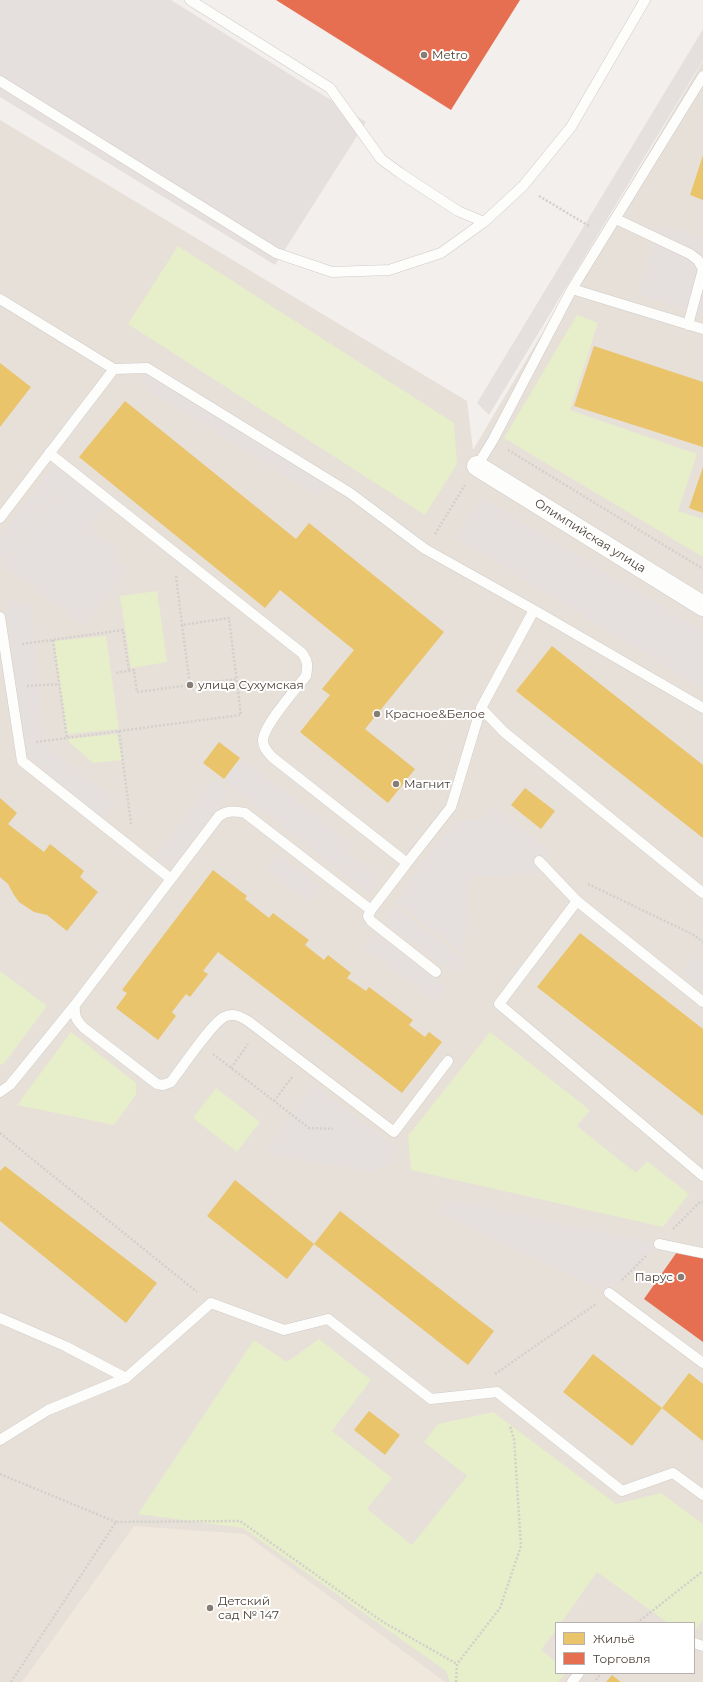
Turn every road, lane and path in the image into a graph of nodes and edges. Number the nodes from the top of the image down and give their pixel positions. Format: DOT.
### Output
graph roads {
  1 [pos="190,0"];
  2 [pos="645,0"];
  3 [pos="703,76"];
  4 [pos="0,81"];
  5 [pos="699,91"];
  6 [pos="523,186"];
  7 [pos="616,219"];
  8 [pos="484,222"];
  9 [pos="606,236"];
  10 [pos="572,289"];
  11 [pos="0,299"];
  12 [pos="688,325"];
  13 [pos="703,329"];
  14 [pos="114,369"];
  15 [pos="493,440"];
  16 [pos="49,453"];
  17 [pos="477,466"];
  18 [pos="0,518"];
  19 [pos="426,549"];
  20 [pos="172,551"];
  21 [pos="703,569"];
  22 [pos="703,606"];
  23 [pos="534,610"];
  24 [pos="0,617"];
  25 [pos="182,625"];
  26 [pos="53,640"];
  27 [pos="4,646"];
  28 [pos="129,671"];
  29 [pos="115,673"];
  30 [pos="237,679"];
  31 [pos="59,684"];
  32 [pos="190,685"];
  33 [pos="11,687"];
  34 [pos="481,708"];
  35 [pos="703,708"];
  36 [pos="119,731"];
  37 [pos="67,738"];
  38 [pos="20,744"];
  39 [pos="134,848"];
  40 [pos="539,861"];
  41 [pos="407,863"];
  42 [pos="171,879"];
  43 [pos="581,881"];
  44 [pos="703,893"];
  45 [pos="577,901"];
  46 [pos="371,910"];
  47 [pos="703,942"];
  48 [pos="436,972"];
  49 [pos="703,1002"];
  50 [pos="75,1005"];
  51 [pos="259,1030"];
  52 [pos="200,1044"];
  53 [pos="448,1061"];
  54 [pos="304,1063"];
  55 [pos="231,1068"];
  56 [pos="0,1092"];
  57 [pos="274,1101"];
  58 [pos="333,1129"];
  59 [pos="0,1133"];
  60 [pos="703,1176"];
  61 [pos="659,1244"];
  62 [pos="703,1252"];
  63 [pos="608,1293"];
  64 [pos="211,1303"];
  65 [pos="0,1318"];
  66 [pos="703,1363"];
  67 [pos="126,1378"];
  68 [pos="0,1440"];
  69 [pos="0,1474"];
  70 [pos="703,1495"];
  71 [pos="116,1522"];
  72 [pos="703,1571"];
  73 [pos="638,1622"];
  74 [pos="457,1664"];
  75 [pos="578,1674"];
  76 [pos="11,1682"];
  77 [pos="572,1682"];
  1 -- 8 [label="lane"];
  2 -- 6 [label="lane"];
  3 -- 5 [label="lane"];
  4 -- 8 [label="lane"];
  5 -- 7 [label="lane"];
  6 -- 8 [label="lane"];
  6 -- 9 [label="path"];
  7 -- 9 [label="lane"];
  7 -- 12 [label="lane"];
  9 -- 10 [label="lane"];
  10 -- 12 [label="lane"];
  10 -- 15 [label="lane"];
  11 -- 14 [label="lane"];
  12 -- 13 [label="lane"];
  14 -- 16 [label="lane"];
  14 -- 19 [label="lane"];
  15 -- 17 [label="lane"];
  15 -- 21 [label="path"];
  16 -- 18 [label="lane"];
  16 -- 20 [label="lane"];
  17 -- 19 [label="path"];
  17 -- 22 [label="street, Олимпийская улица"];
  19 -- 23 [label="lane"];
  20 -- 25 [label="path"];
  20 -- 41 [label="lane"];
  23 -- 34 [label="lane"];
  23 -- 35 [label="lane"];
  24 -- 27 [label="lane"];
  25 -- 30 [label="path"];
  25 -- 32 [label="path"];
  26 -- 27 [label="path"];
  26 -- 28 [label="path"];
  26 -- 31 [label="path"];
  27 -- 33 [label="lane"];
  28 -- 29 [label="path"];
  28 -- 32 [label="path"];
  30 -- 32 [label="path"];
  30 -- 36 [label="path"];
  31 -- 33 [label="path"];
  31 -- 37 [label="path"];
  33 -- 38 [label="lane"];
  34 -- 41 [label="lane"];
  34 -- 44 [label="lane"];
  36 -- 37 [label="path"];
  36 -- 39 [label="path"];
  37 -- 38 [label="path"];
  38 -- 39 [label="lane"];
  39 -- 42 [label="lane"];
  40 -- 45 [label="lane"];
  41 -- 46 [label="lane"];
  42 -- 46 [label="lane"];
  42 -- 50 [label="lane"];
  43 -- 47 [label="path"];
  45 -- 49 [label="lane"];
  45 -- 60 [label="lane"];
  46 -- 48 [label="lane"];
  50 -- 52 [label="lane"];
  50 -- 56 [label="lane"];
  51 -- 52 [label="lane"];
  51 -- 54 [label="lane"];
  51 -- 55 [label="path"];
  52 -- 55 [label="path"];
  53 -- 54 [label="lane"];
  54 -- 57 [label="path"];
  55 -- 57 [label="path"];
  57 -- 58 [label="path"];
  59 -- 64 [label="path"];
  61 -- 62 [label="lane"];
  63 -- 66 [label="lane"];
  64 -- 67 [label="lane"];
  64 -- 70 [label="lane"];
  65 -- 67 [label="lane"];
  67 -- 68 [label="lane"];
  69 -- 71 [label="path"];
  71 -- 74 [label="path"];
  71 -- 76 [label="path"];
  72 -- 73 [label="path"];
  75 -- 77 [label="lane"];
}
